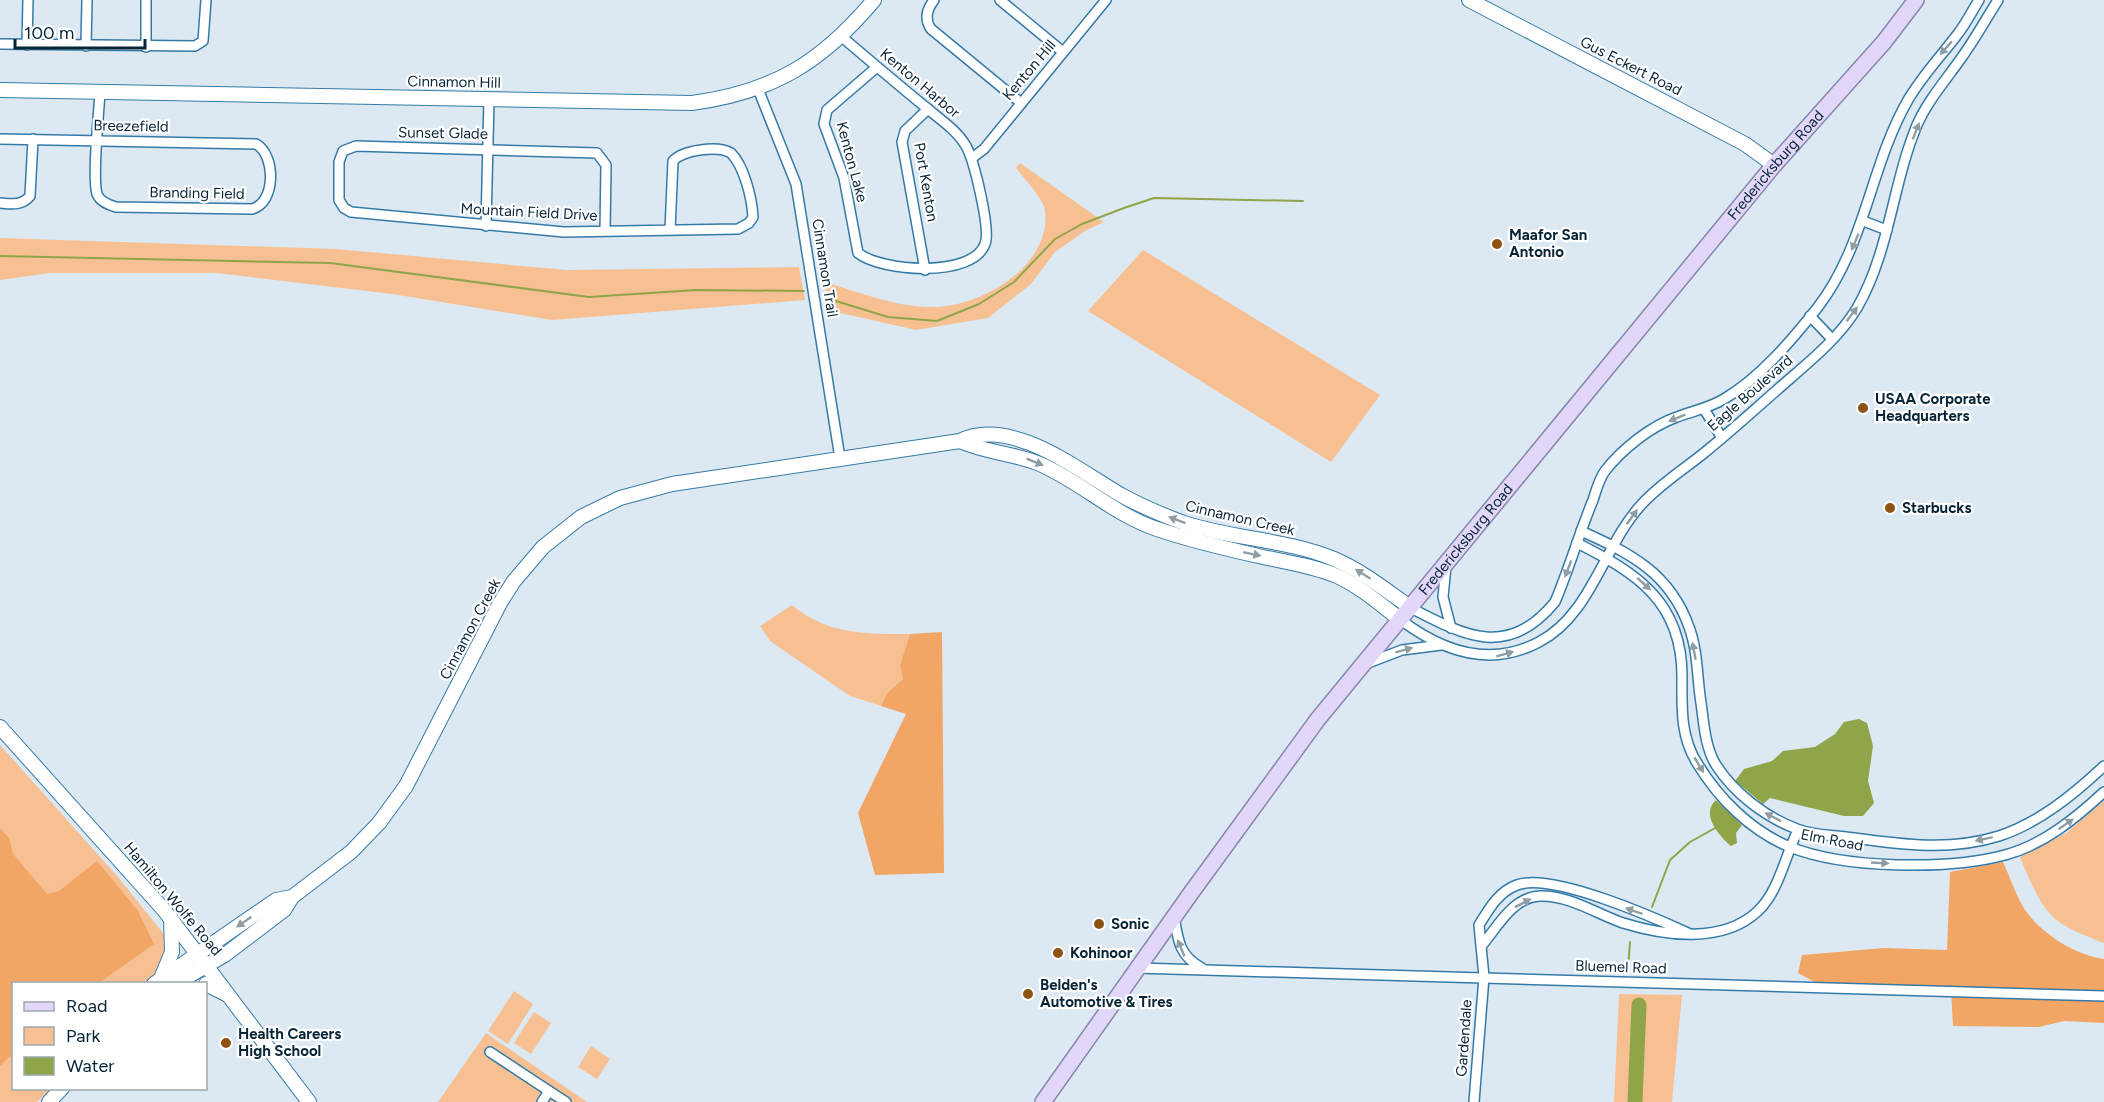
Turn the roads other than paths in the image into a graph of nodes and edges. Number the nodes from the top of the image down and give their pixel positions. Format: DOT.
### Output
graph roads {
  1 [pos="28,0"];
  2 [pos="87,0"];
  3 [pos="146,0"];
  4 [pos="206,0"];
  5 [pos="874,0"];
  6 [pos="934,0"];
  7 [pos="1000,0"];
  8 [pos="1105,0"];
  9 [pos="1469,0"];
  10 [pos="1916,0"];
  11 [pos="1979,0"];
  12 [pos="1998,0"];
  13 [pos="842,37"];
  14 [pos="0,44"];
  15 [pos="27,45"];
  16 [pos="86,46"];
  17 [pos="146,47"];
  18 [pos="1063,52"];
  19 [pos="877,67"];
  20 [pos="758,88"];
  21 [pos="0,90"];
  22 [pos="100,91"];
  23 [pos="489,99"];
  24 [pos="1021,103"];
  25 [pos="928,109"];
  26 [pos="0,139"];
  27 [pos="33,139"];
  28 [pos="98,140"];
  29 [pos="260,146"];
  30 [pos="487,149"];
  31 [pos="972,158"];
  32 [pos="1774,165"];
  33 [pos="0,203"];
  34 [pos="344,208"];
  35 [pos="1863,221"];
  36 [pos="486,226"];
  37 [pos="670,230"];
  38 [pos="1887,230"];
  39 [pos="605,231"];
  40 [pos="925,270"];
  41 [pos="1810,316"];
  42 [pos="1832,339"];
  43 [pos="1704,409"];
  44 [pos="1006,437"];
  45 [pos="1722,438"];
  46 [pos="960,441"];
  47 [pos="1003,452"];
  48 [pos="840,458"];
  49 [pos="1581,531"];
  50 [pos="1577,543"];
  51 [pos="1614,546"];
  52 [pos="1299,549"];
  53 [pos="1606,558"];
  54 [pos="1295,564"];
  55 [pos="1446,565"];
  56 [pos="1406,614"];
  57 [pos="1451,628"];
  58 [pos="1444,644"];
  59 [pos="1365,663"];
  60 [pos="0,728"];
  61 [pos="2104,766"];
  62 [pos="2104,792"];
  63 [pos="1798,830"];
  64 [pos="1790,847"];
  65 [pos="1174,916"];
  66 [pos="171,918"];
  67 [pos="1688,933"];
  68 [pos="1483,944"];
  69 [pos="203,958"];
  70 [pos="1137,968"];
  71 [pos="1204,969"];
  72 [pos="1484,977"];
  73 [pos="157,981"];
  74 [pos="177,982"];
  75 [pos="207,985"];
  76 [pos="2104,996"];
  77 [pos="232,997"];
  78 [pos="490,1052"];
  79 [pos="61,1090"];
  80 [pos="549,1091"];
  81 [pos="49,1102"];
  82 [pos="309,1102"];
  83 [pos="542,1102"];
  84 [pos="566,1102"];
  85 [pos="1042,1102"];
  86 [pos="1474,1102"];
  1 -- 15 [label="street"];
  2 -- 16 [label="street"];
  3 -- 17 [label="street"];
  4 -- 17 [label="street"];
  5 -- 13 [label="street, Cinnamon Hill"];
  6 -- 24 [label="street"];
  7 -- 18 [label="street"];
  8 -- 18 [label="street, Kenton Hill"];
  9 -- 32 [label="street, Gus Eckert Road"];
  10 -- 32 [label="main road, Fredericksburg Road"];
  11 -- 35 [label="street, Eagle Boulevard, one-way"];
  38 -- 12 [label="street, Eagle Boulevard, one-way"];
  13 -- 19 [label="street, Kenton Harbor"];
  13 -- 20 [label="street, Cinnamon Hill"];
  14 -- 15 [label="street"];
  15 -- 16 [label="street"];
  16 -- 17 [label="street"];
  18 -- 24 [label="street, Kenton Hill"];
  19 -- 25 [label="street, Kenton Harbor"];
  19 -- 40 [label="street, Kenton Lake"];
  20 -- 23 [label="street, Cinnamon Hill"];
  20 -- 48 [label="street, Cinnamon Trail"];
  21 -- 22 [label="street, Cinnamon Hill"];
  22 -- 23 [label="street, Cinnamon Hill"];
  22 -- 28 [label="street"];
  23 -- 30 [label="street"];
  24 -- 31 [label="street, Kenton Hill"];
  25 -- 31 [label="street, Kenton Harbor"];
  25 -- 40 [label="street, Port Kenton"];
  26 -- 27 [label="street, Breezefield"];
  27 -- 28 [label="street, Breezefield"];
  27 -- 33 [label="street"];
  28 -- 29 [label="street, Breezefield"];
  28 -- 29 [label="street, Branding Field"];
  30 -- 34 [label="street, Sunset Glade"];
  30 -- 36 [label="street"];
  30 -- 39 [label="street, Sunset Glade"];
  31 -- 40 [label="street"];
  32 -- 55 [label="main road, Fredericksburg Road"];
  34 -- 36 [label="street, Mountain Field Drive"];
  35 -- 38 [label="street"];
  35 -- 41 [label="street, Eagle Boulevard, one-way"];
  36 -- 39 [label="street, Mountain Field Drive"];
  37 -- 37 [label="street, Mountain Field Drive"];
  37 -- 39 [label="street, Mountain Field Drive"];
  42 -- 38 [label="street, Eagle Boulevard, one-way"];
  41 -- 42 [label="street"];
  41 -- 43 [label="street, Eagle Boulevard"];
  42 -- 45 [label="street, Eagle Boulevard"];
  43 -- 45 [label="street"];
  43 -- 49 [label="street, Eagle Boulevard, one-way"];
  44 -- 46 [label="street, Cinnamon Creek"];
  44 -- 47 [label="street"];
  52 -- 44 [label="street, Cinnamon Creek, one-way"];
  51 -- 45 [label="street, Eagle Boulevard, one-way"];
  46 -- 47 [label="street, Cinnamon Creek"];
  46 -- 48 [label="street, Cinnamon Creek"];
  47 -- 54 [label="street, Cinnamon Creek, one-way"];
  48 -- 69 [label="street, Cinnamon Creek"];
  49 -- 50 [label="street, Eagle Boulevard"];
  49 -- 51 [label="street, Elm Road"];
  50 -- 53 [label="street, Elm Road"];
  50 -- 57 [label="street, Eagle Boulevard, one-way"];
  51 -- 53 [label="street, Eagle Boulevard"];
  63 -- 51 [label="street, Elm Road, one-way"];
  52 -- 54 [label="street"];
  56 -- 52 [label="street, Cinnamon Creek, one-way"];
  58 -- 53 [label="street, Eagle Boulevard, one-way"];
  53 -- 64 [label="street, Elm Road, one-way"];
  54 -- 56 [label="street, Cinnamon Creek"];
  55 -- 56 [label="main road, Fredericksburg Road"];
  55 -- 57 [label="street"];
  56 -- 57 [label="street, Eagle Boulevard"];
  56 -- 58 [label="street, Eagle Boulevard"];
  56 -- 59 [label="main road, Fredericksburg Road"];
  59 -- 58 [label="street, one-way"];
  59 -- 65 [label="main road, Fredericksburg Road"];
  60 -- 66 [label="street, Hamilton Wolfe Road"];
  61 -- 63 [label="street, Elm Road, one-way"];
  64 -- 62 [label="street, Elm Road, one-way"];
  63 -- 64 [label="street"];
  64 -- 67 [label="street"];
  65 -- 70 [label="main road, Fredericksburg Road"];
  71 -- 65 [label="street, one-way"];
  66 -- 69 [label="street, Hamilton Wolfe Road"];
  66 -- 73 [label="street"];
  68 -- 67 [label="street, one-way"];
  67 -- 68 [label="street, Gardendale, one-way"];
  68 -- 72 [label="street, Gardendale"];
  69 -- 73 [label="street"];
  69 -- 74 [label="street"];
  69 -- 77 [label="street, Hamilton Wolfe Road"];
  70 -- 71 [label="street, Bluemel Road"];
  70 -- 85 [label="main road, Fredericksburg Road"];
  71 -- 72 [label="street, Bluemel Road"];
  72 -- 76 [label="street, Bluemel Road"];
  72 -- 86 [label="street, Gardendale"];
  75 -- 77 [label="street"];
  77 -- 82 [label="street, Hamilton Wolfe Road"];
  78 -- 80 [label="street"];
  79 -- 81 [label="street"];
  80 -- 83 [label="street"];
  80 -- 84 [label="street"];
}
